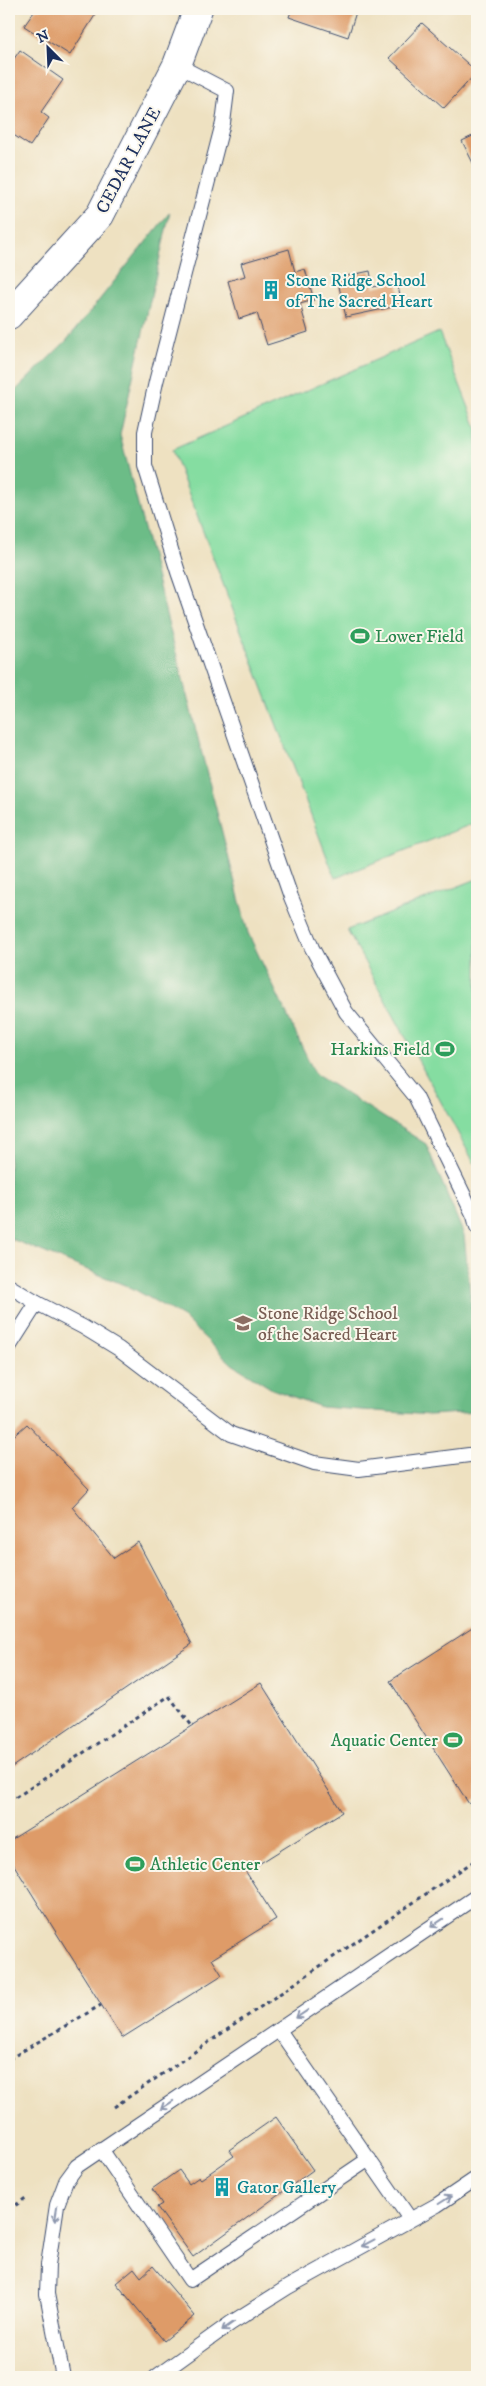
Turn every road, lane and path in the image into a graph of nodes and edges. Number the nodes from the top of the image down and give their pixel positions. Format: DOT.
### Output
graph roads {
  1 [pos="198,9"];
  2 [pos="177,65"];
  3 [pos="9,315"];
  4 [pos="477,1227"];
  5 [pos="9,1286"];
  6 [pos="37,1303"];
  7 [pos="9,1347"];
  8 [pos="477,1454"];
  9 [pos="192,1726"];
  10 [pos="9,1802"];
  11 [pos="477,1859"];
  12 [pos="477,1896"];
  13 [pos="101,2005"];
  14 [pos="279,2030"];
  15 [pos="9,2059"];
  16 [pos="114,2107"];
  17 [pos="101,2149"];
  18 [pos="369,2159"];
  19 [pos="477,2178"];
  20 [pos="27,2197"];
  21 [pos="9,2210"];
  22 [pos="410,2219"];
  23 [pos="63,2377"];
  24 [pos="156,2377"];
  1 -- 2 [label="street, CEDAR LANE"];
  2 -- 3 [label="street, CEDAR LANE"];
  2 -- 4 [label="lane"];
  5 -- 6 [label="lane"];
  6 -- 7 [label="lane"];
  6 -- 8 [label="lane"];
  9 -- 10 [label="path"];
  11 -- 16 [label="path"];
  12 -- 14 [label="lane, one-way"];
  13 -- 15 [label="path"];
  14 -- 17 [label="lane, one-way"];
  14 -- 18 [label="lane"];
  17 -- 18 [label="lane"];
  17 -- 23 [label="lane, one-way"];
  18 -- 22 [label="lane"];
  22 -- 19 [label="lane, one-way"];
  20 -- 21 [label="path"];
  22 -- 24 [label="lane, one-way"];
}
